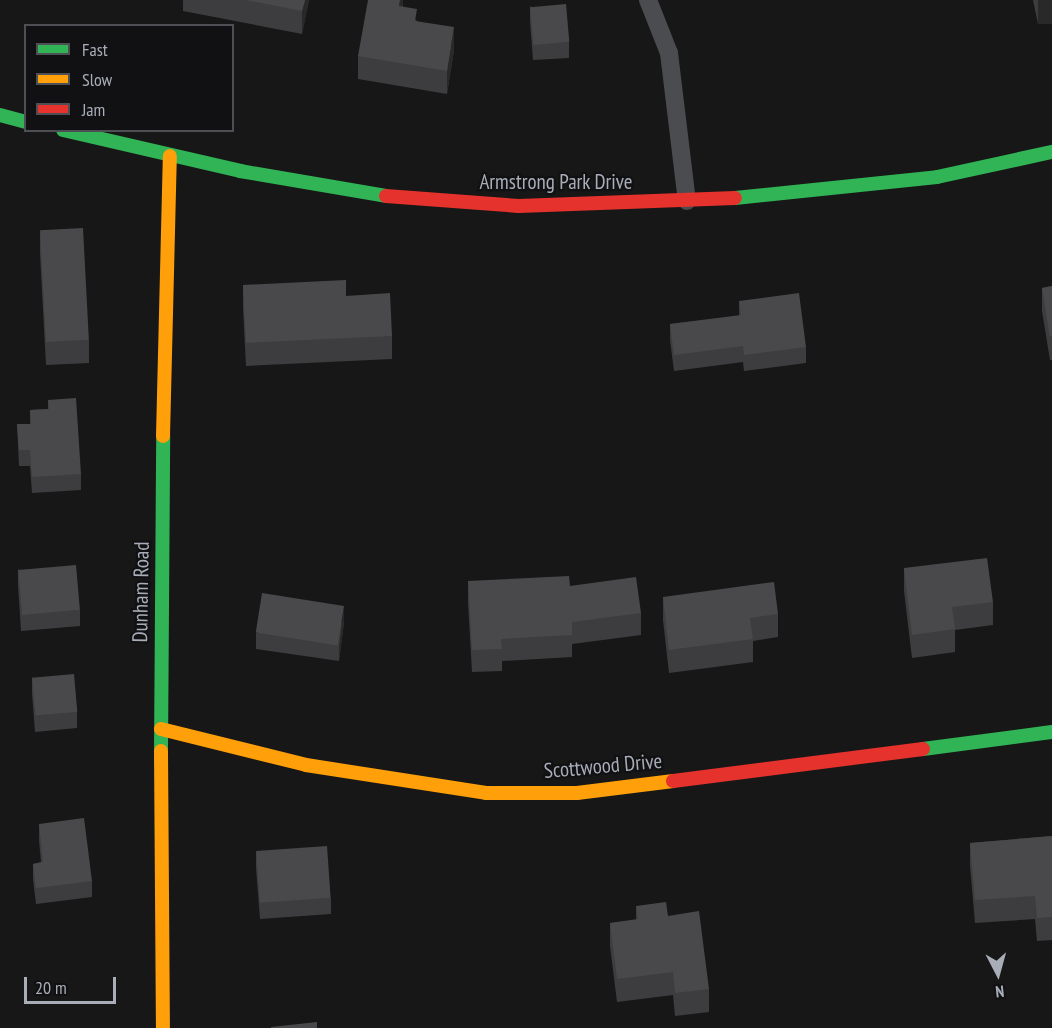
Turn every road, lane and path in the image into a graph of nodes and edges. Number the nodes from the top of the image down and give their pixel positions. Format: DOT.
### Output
graph roads {
  1 [pos="648,0"];
  2 [pos="0,116"];
  3 [pos="24,122"];
  4 [pos="71,132"];
  5 [pos="1052,152"];
  6 [pos="170,156"];
  7 [pos="687,201"];
  8 [pos="160,729"];
  9 [pos="1052,732"];
  10 [pos="163,1028"];
  1 -- 7 [label="lane"];
  2 -- 3 [label="street"];
  4 -- 6 [label="street, Armstrong Park Drive"];
  5 -- 7 [label="street, Armstrong Park Drive"];
  6 -- 7 [label="street, Armstrong Park Drive"];
  6 -- 8 [label="street, Dunham Road"];
  8 -- 9 [label="street, Scottwood Drive"];
  8 -- 10 [label="street, Dunham Road"];
}
